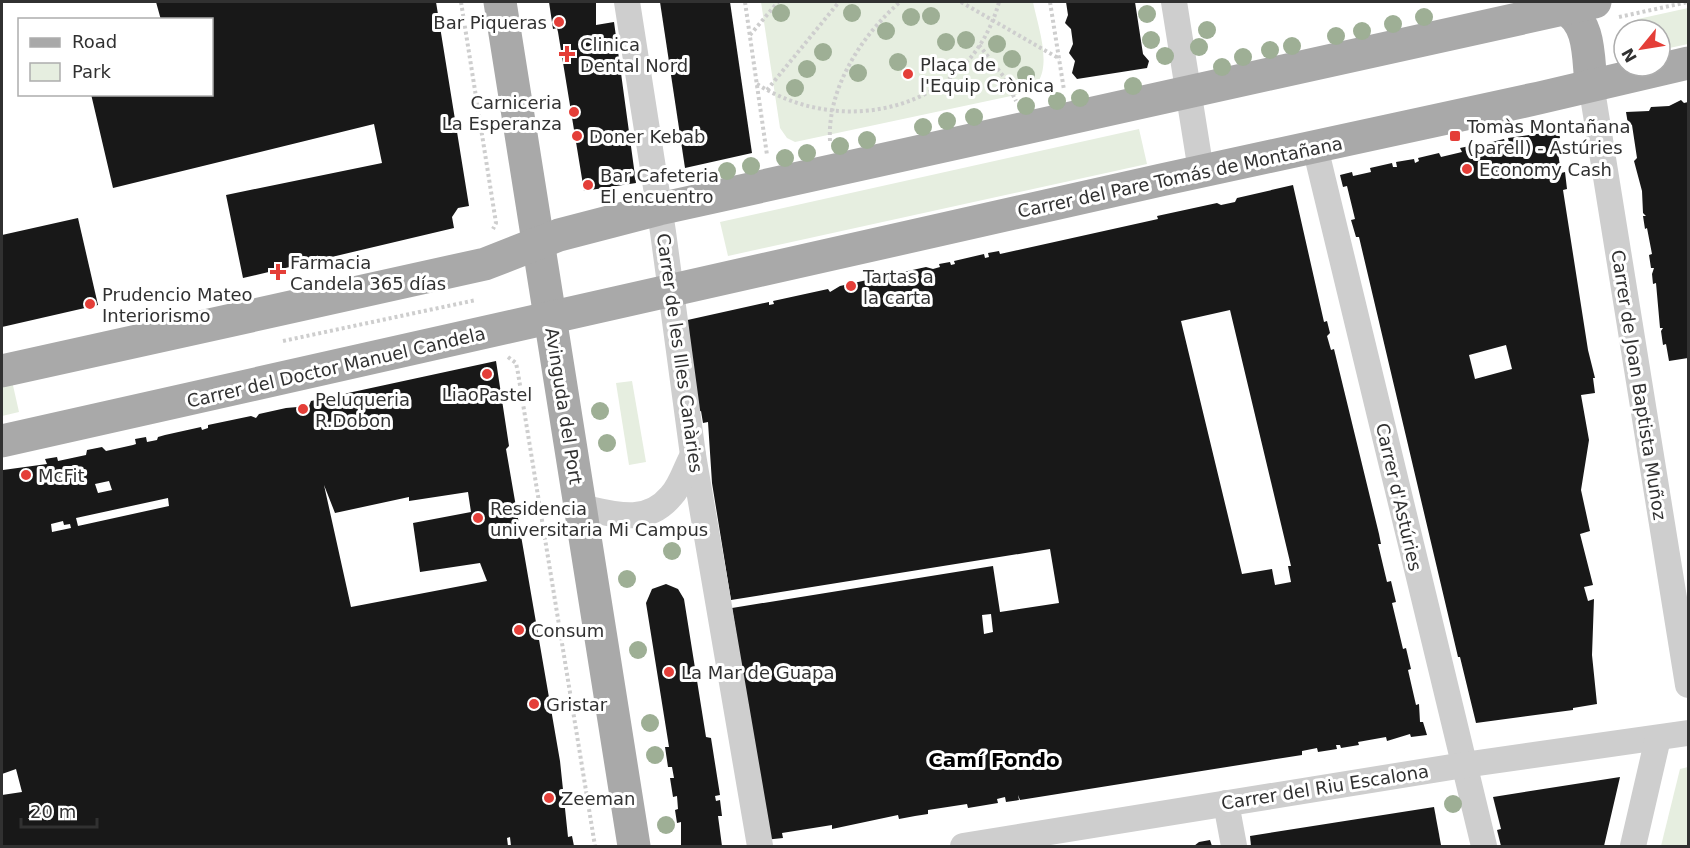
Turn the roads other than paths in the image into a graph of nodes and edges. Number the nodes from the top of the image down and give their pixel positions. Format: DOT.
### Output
graph roads {
  1 [pos="500,2"];
  2 [pos="627,2"];
  3 [pos="1174,2"];
  4 [pos="1580,5"];
  5 [pos="1689,63"];
  6 [pos="1591,84"];
  7 [pos="1187,91"];
  8 [pos="1316,147"];
  9 [pos="1201,171"];
  10 [pos="659,209"];
  11 [pos="538,243"];
  12 [pos="671,291"];
  13 [pos="550,319"];
  14 [pos="2,371"];
  15 [pos="2,441"];
  16 [pos="693,455"];
  17 [pos="580,507"];
  18 [pos="1689,685"];
  19 [pos="1689,733"];
  20 [pos="1658,738"];
  21 [pos="1464,765"];
  22 [pos="1226,803"];
  23 [pos="1003,843"];
  24 [pos="634,846"];
  25 [pos="760,846"];
  26 [pos="963,846"];
  27 [pos="1234,846"];
  28 [pos="1484,846"];
  29 [pos="1634,846"];
  1 -- 11 [label="main road, Avinguda del Port"];
  2 -- 10 [label="street, Carrer de les Illes Canàries"];
  3 -- 7 [label="street"];
  4 -- 6 [label="main road"];
  4 -- 7 [label="main road"];
  5 -- 6 [label="main road, Carrer del Pare Tomás de Montañana"];
  6 -- 8 [label="main road, Carrer del Pare Tomás de Montañana"];
  6 -- 18 [label="street, Carrer de Joan Baptista Muñoz"];
  7 -- 9 [label="street"];
  7 -- 10 [label="main road"];
  8 -- 9 [label="main road, Carrer del Pare Tomás de Montañana"];
  8 -- 21 [label="street, Carrer d'Astúries"];
  9 -- 12 [label="main road, Carrer del Pare Tomás de Montañana"];
  10 -- 11 [label="main road"];
  10 -- 12 [label="street, Carrer de les Illes Canàries"];
  11 -- 13 [label="main road, Avinguda del Port"];
  11 -- 14 [label="main road"];
  12 -- 13 [label="main road, Carrer del Doctor Manuel Candela"];
  12 -- 16 [label="street, Carrer de les Illes Canàries"];
  13 -- 15 [label="main road, Carrer del Doctor Manuel Candela"];
  13 -- 17 [label="main road, Avinguda del Port"];
  16 -- 17 [label="street"];
  16 -- 25 [label="street, Carrer de les Illes Canàries"];
  17 -- 24 [label="main road, Avinguda del Port"];
  19 -- 20 [label="street, Carrer del Riu Escalona"];
  20 -- 21 [label="street, Carrer del Riu Escalona"];
  20 -- 29 [label="street"];
  21 -- 22 [label="street, Carrer del Riu Escalona"];
  21 -- 28 [label="street, Carrer d'Astúries"];
  22 -- 23 [label="street, Carrer del Riu Escalona"];
  22 -- 27 [label="street"];
  23 -- 26 [label="street, Carrer del Riu Escalona"];
}
